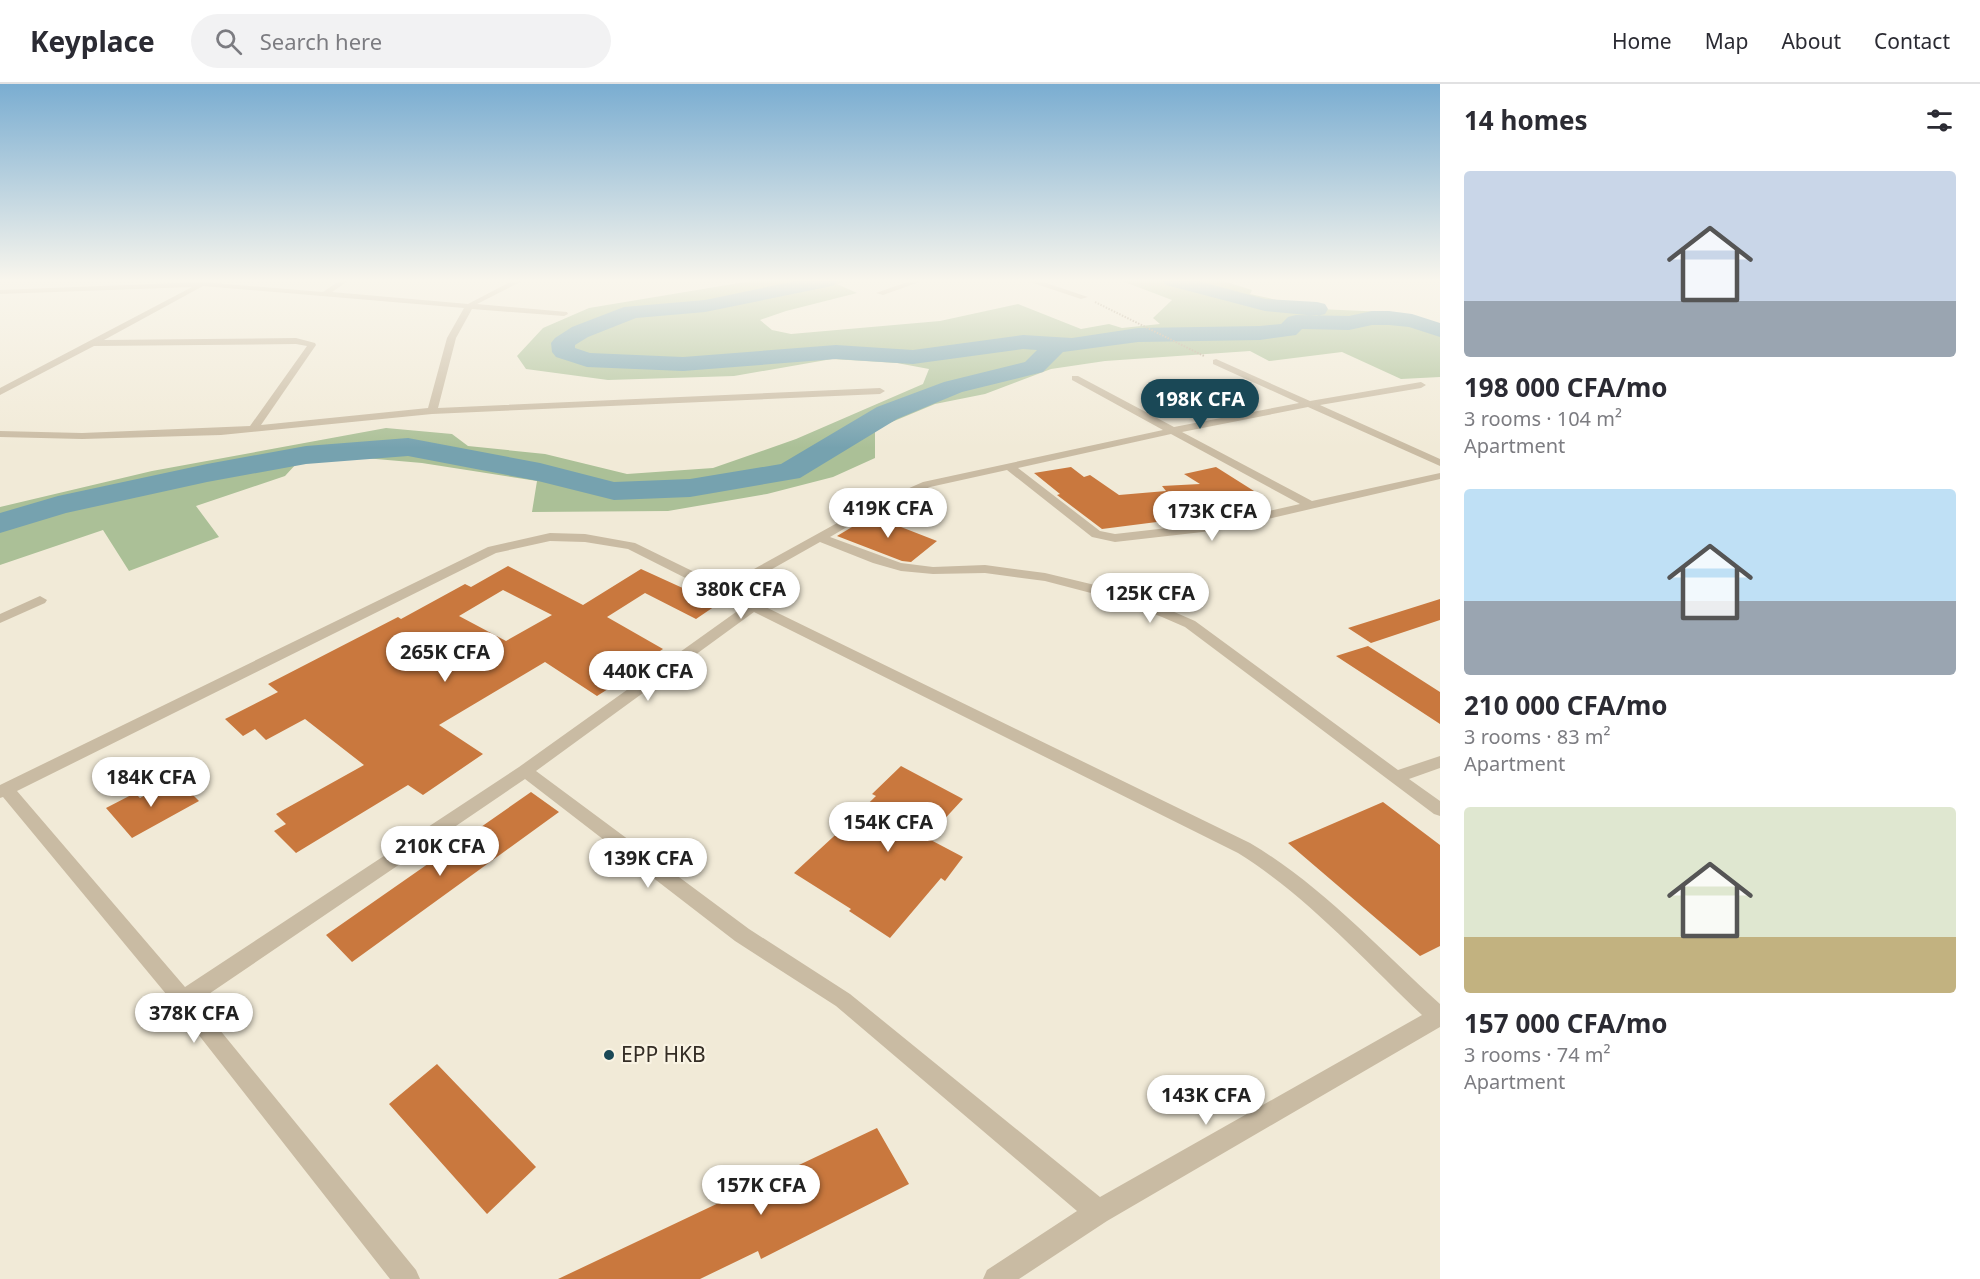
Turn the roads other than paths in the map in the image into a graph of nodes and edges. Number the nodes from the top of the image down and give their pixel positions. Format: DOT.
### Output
graph roads {
  1 [pos="104,337"];
  2 [pos="453,337"];
  3 [pos="92,343"];
  4 [pos="1216,362"];
  5 [pos="1075,378"];
  6 [pos="1421,385"];
  7 [pos="880,391"];
  8 [pos="0,392"];
  9 [pos="1311,405"];
  10 [pos="432,411"];
  11 [pos="253,429"];
  12 [pos="1174,432"];
  13 [pos="0,434"];
  14 [pos="1440,464"];
  15 [pos="1010,466"];
  16 [pos="1440,476"];
  17 [pos="1312,506"];
  18 [pos="822,538"];
  19 [pos="723,591"];
  20 [pos="40,600"];
  21 [pos="752,607"];
  22 [pos="0,619"];
  23 [pos="1440,762"];
  24 [pos="525,771"];
  25 [pos="1396,777"];
  26 [pos="3,791"];
  27 [pos="1440,810"];
  28 [pos="183,999"];
  29 [pos="1439,1017"];
  30 [pos="1098,1212"];
  31 [pos="406,1279"];
  32 [pos="996,1279"];
  1 -- 3 [label="street"];
  2 -- 10 [label="street"];
  3 -- 8 [label="street"];
  3 -- 11 [label="street"];
  4 -- 9 [label="street"];
  5 -- 12 [label="street"];
  6 -- 9 [label="street"];
  7 -- 10 [label="street"];
  9 -- 12 [label="street"];
  9 -- 14 [label="street"];
  10 -- 11 [label="street"];
  11 -- 13 [label="street"];
  12 -- 15 [label="street"];
  12 -- 17 [label="street"];
  15 -- 17 [label="street"];
  15 -- 18 [label="street"];
  16 -- 17 [label="street"];
  18 -- 19 [label="street"];
  18 -- 25 [label="street"];
  19 -- 21 [label="street"];
  19 -- 26 [label="street"];
  20 -- 22 [label="street"];
  21 -- 24 [label="street"];
  21 -- 29 [label="street"];
  23 -- 25 [label="street"];
  24 -- 28 [label="street"];
  24 -- 30 [label="street"];
  25 -- 27 [label="street"];
  26 -- 28 [label="street"];
  28 -- 31 [label="street"];
  29 -- 30 [label="street"];
  30 -- 32 [label="street"];
}
